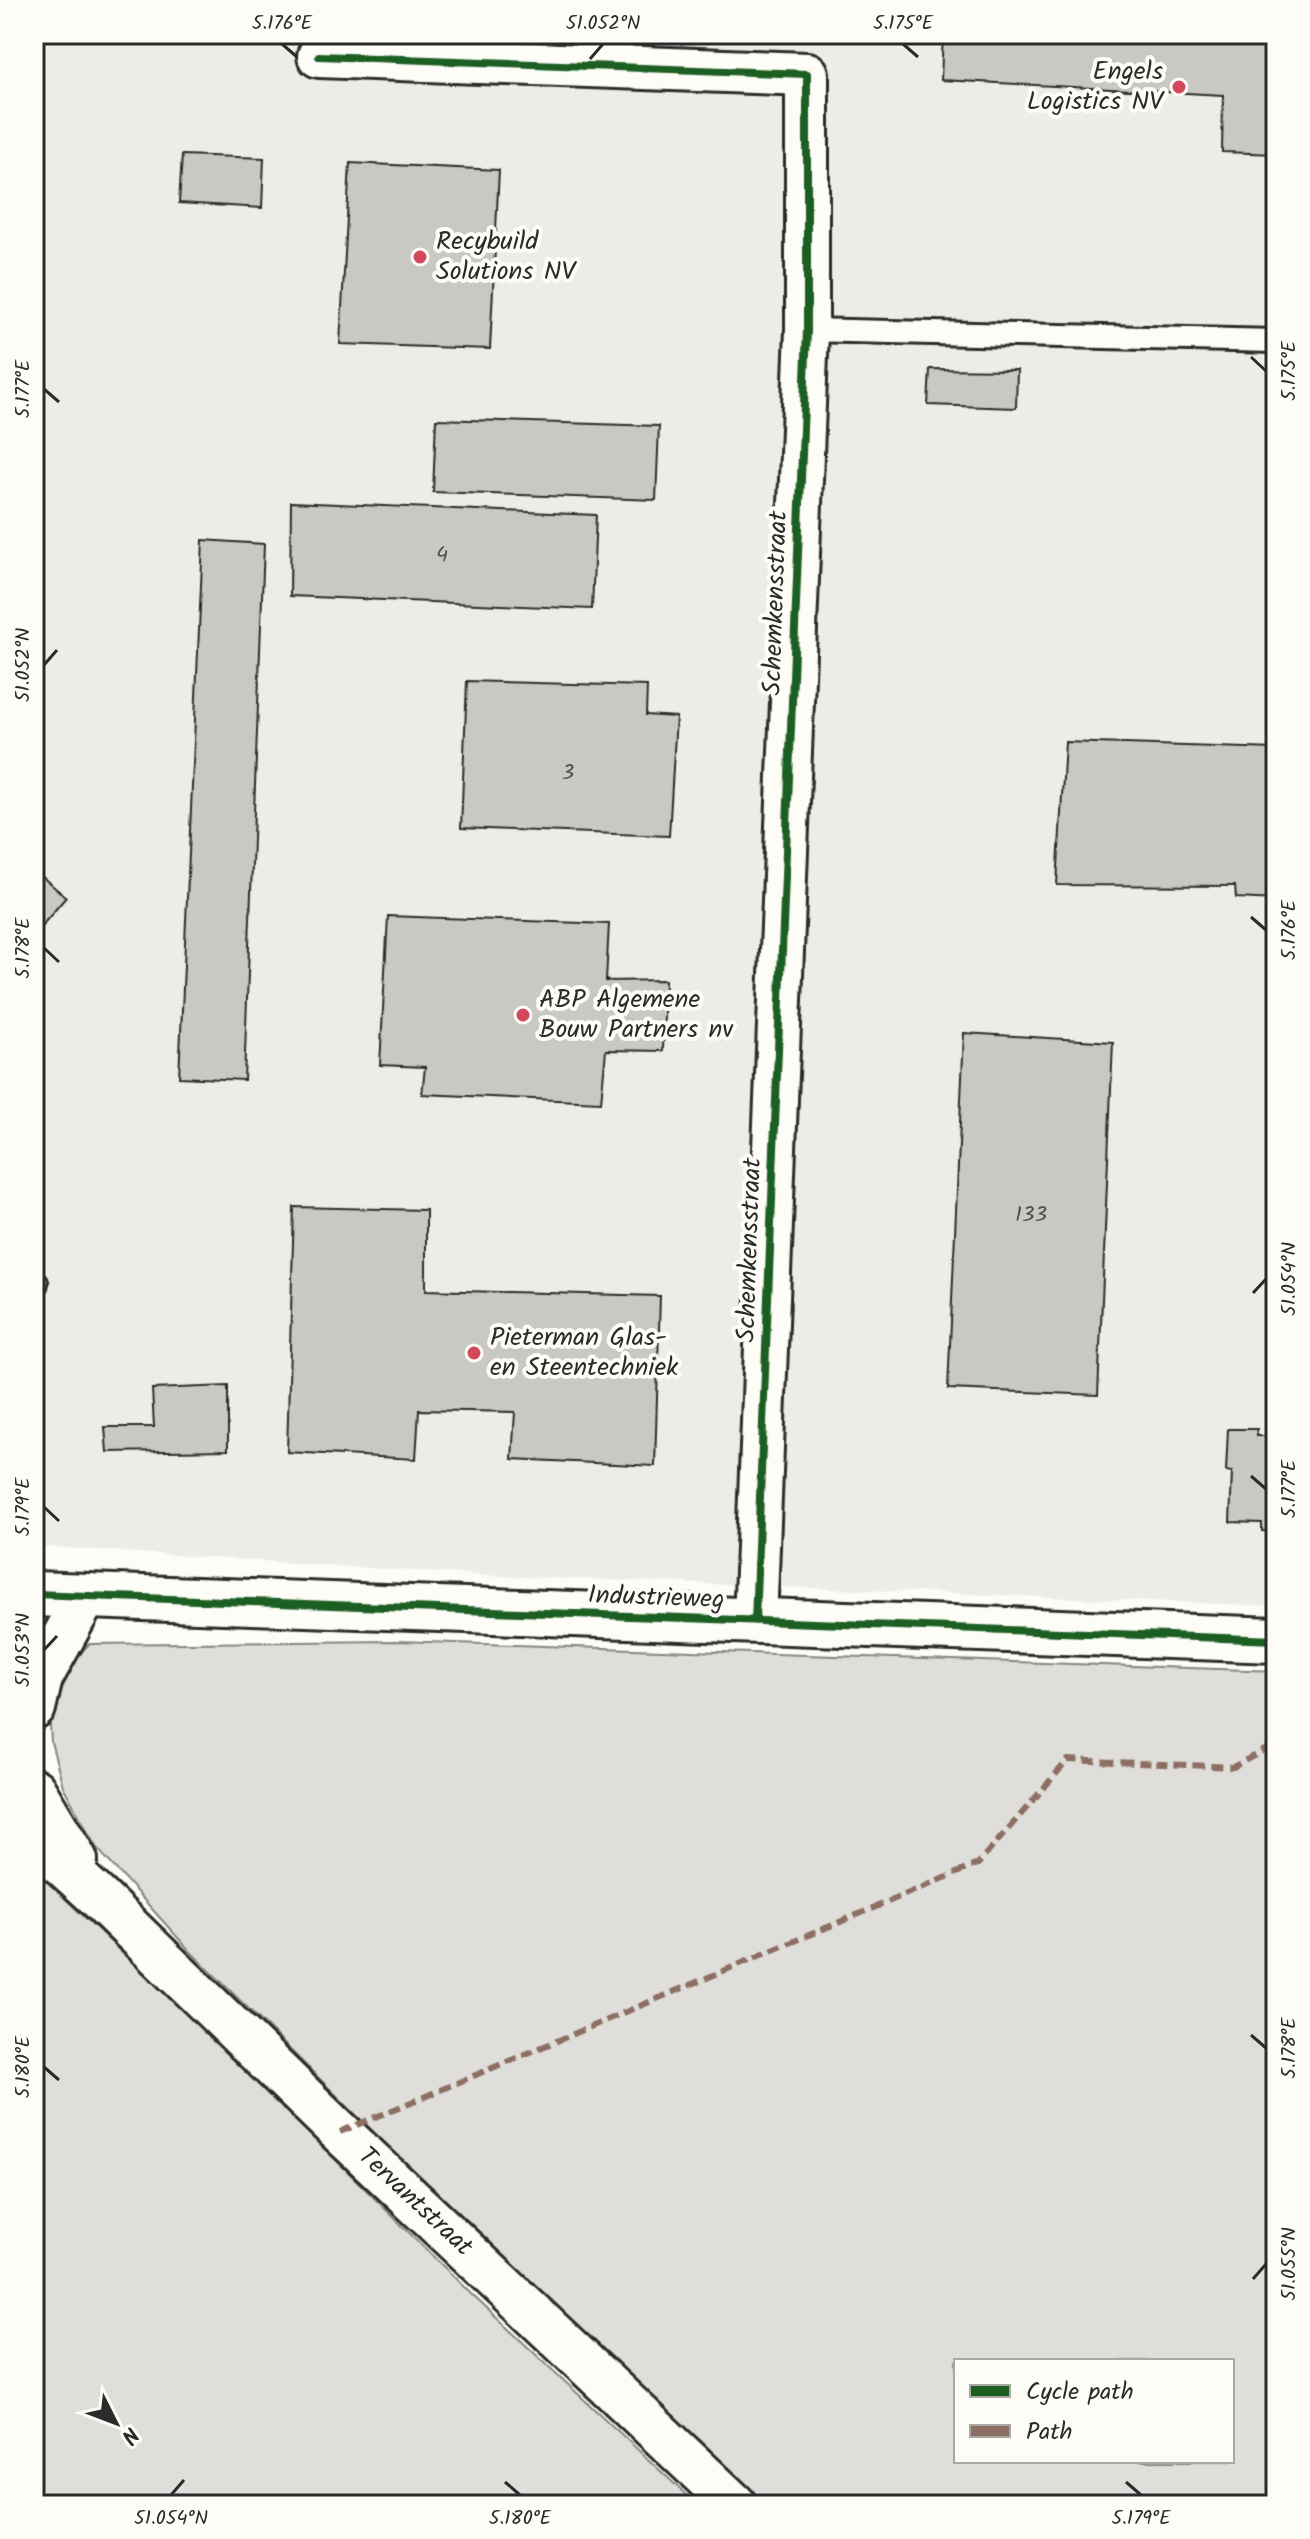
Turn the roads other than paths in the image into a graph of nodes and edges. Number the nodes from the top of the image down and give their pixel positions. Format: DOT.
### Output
graph roads {
  1 [pos="319,56"];
  2 [pos="807,330"];
  3 [pos="1276,341"];
  4 [pos="34,1281"];
  5 [pos="34,1289"];
  6 [pos="34,1594"];
  7 [pos="86,1596"];
  8 [pos="755,1621"];
  9 [pos="1276,1640"];
  10 [pos="34,1708"];
  11 [pos="34,1790"];
  12 [pos="34,1839"];
  13 [pos="97,1896"];
  14 [pos="735,2505"];
  1 -- 2 [label="street, Schemkensstraat"];
  2 -- 3 [label="lane"];
  2 -- 8 [label="street, Schemkensstraat"];
  4 -- 5 [label="lane"];
  6 -- 7 [label="main road, Industrieweg"];
  7 -- 8 [label="main road, Industrieweg"];
  7 -- 10 [label="street"];
  8 -- 9 [label="main road, Industrieweg"];
  11 -- 13 [label="street, Tervantstraat"];
  12 -- 13 [label="street, Tervantstraat"];
  13 -- 14 [label="street, Tervantstraat"];
}
